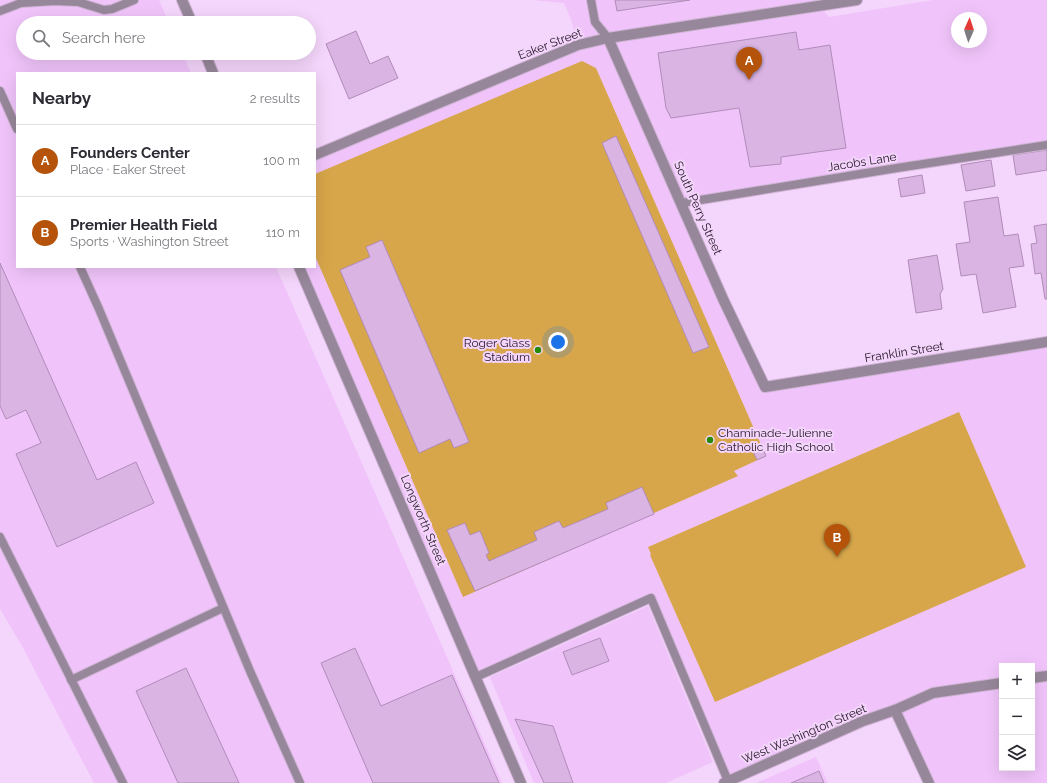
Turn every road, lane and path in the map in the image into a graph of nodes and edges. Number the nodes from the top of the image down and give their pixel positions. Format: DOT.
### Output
graph roads {
  1 [pos="134,0"];
  2 [pos="182,0"];
  3 [pos="591,0"];
  4 [pos="857,0"];
  5 [pos="0,11"];
  6 [pos="189,16"];
  7 [pos="608,38"];
  8 [pos="208,60"];
  9 [pos="213,72"];
  10 [pos="0,91"];
  11 [pos="16,127"];
  12 [pos="1047,145"];
  13 [pos="316,155"];
  14 [pos="682,203"];
  15 [pos="80,268"];
  16 [pos="299,268"];
  17 [pos="1047,342"];
  18 [pos="765,387"];
  19 [pos="0,537"];
  20 [pos="223,608"];
  21 [pos="1047,676"];
  22 [pos="476,677"];
  23 [pos="1035,678"];
  24 [pos="71,680"];
  25 [pos="999,683"];
  26 [pos="895,710"];
  27 [pos="726,782"];
  28 [pos="123,783"];
  29 [pos="300,783"];
  30 [pos="521,783"];
  31 [pos="929,783"];
  1 -- 5 [label="lane"];
  2 -- 6 [label="street"];
  3 -- 7 [label="lane"];
  4 -- 7 [label="street, Eaker Street"];
  7 -- 13 [label="street, Eaker Street"];
  7 -- 14 [label="street, South Perry Street"];
  8 -- 9 [label="street"];
  10 -- 11 [label="lane"];
  12 -- 14 [label="lane, Jacobs Lane"];
  14 -- 18 [label="street, South Perry Street"];
  15 -- 20 [label="lane"];
  16 -- 22 [label="street, Longworth Street"];
  17 -- 18 [label="street, Franklin Street"];
  19 -- 24 [label="lane"];
  20 -- 24 [label="lane"];
  20 -- 29 [label="lane"];
  21 -- 23 [label="street"];
  22 -- 27 [label="lane"];
  22 -- 30 [label="street, Longworth Street"];
  24 -- 28 [label="lane"];
  25 -- 26 [label="street, West Washington Street"];
  26 -- 27 [label="street, West Washington Street"];
  26 -- 31 [label="street"];
}
